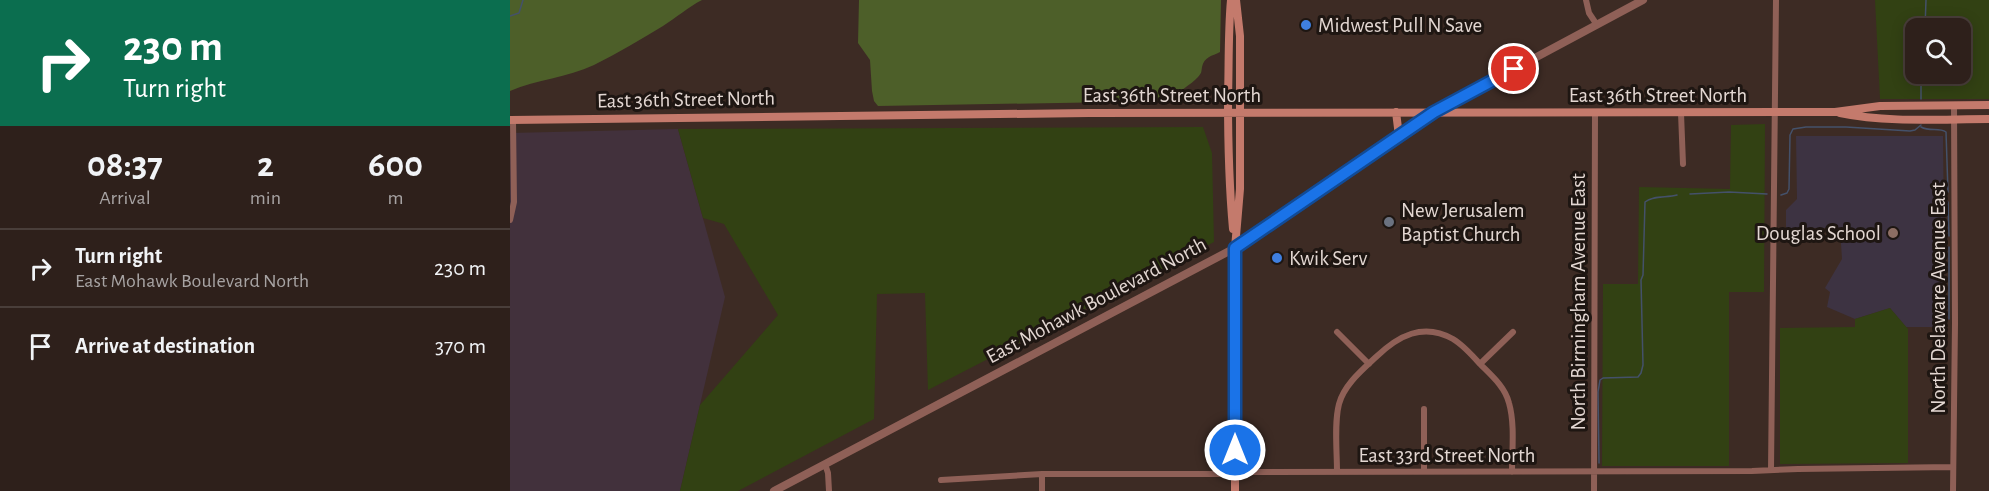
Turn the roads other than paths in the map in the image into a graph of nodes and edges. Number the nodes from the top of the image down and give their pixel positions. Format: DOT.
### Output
graph roads {
  1 [pos="1231,0"];
  2 [pos="1236,0"];
  3 [pos="1586,0"];
  4 [pos="1643,0"];
  5 [pos="1776,0"];
  6 [pos="1597,24"];
  7 [pos="1954,105"];
  8 [pos="1989,105"];
  9 [pos="1228,112"];
  10 [pos="1240,112"];
  11 [pos="1396,112"];
  12 [pos="1434,112"];
  13 [pos="1775,112"];
  14 [pos="1835,112"];
  15 [pos="1595,113"];
  16 [pos="1681,113"];
  17 [pos="1954,119"];
  18 [pos="1989,119"];
  19 [pos="512,120"];
  20 [pos="1399,136"];
  21 [pos="1683,164"];
  22 [pos="510,220"];
  23 [pos="1235,248"];
  24 [pos="1337,332"];
  25 [pos="1513,332"];
  26 [pos="1369,364"];
  27 [pos="1480,364"];
  28 [pos="1424,409"];
  29 [pos="825,464"];
  30 [pos="1953,467"];
  31 [pos="1771,470"];
  32 [pos="1424,471"];
  33 [pos="1594,471"];
  34 [pos="1337,472"];
  35 [pos="1512,472"];
  36 [pos="1235,473"];
  37 [pos="1042,474"];
  38 [pos="941,480"];
  39 [pos="774,491"];
  40 [pos="829,491"];
  41 [pos="1042,491"];
  42 [pos="1235,491"];
  43 [pos="1594,491"];
  44 [pos="1953,491"];
  1 -- 9 [label="main road"];
  2 -- 10 [label="main road"];
  3 -- 6 [label="street"];
  4 -- 6 [label="street, East Mohawk Boulevard North"];
  5 -- 13 [label="street"];
  6 -- 12 [label="street, East Mohawk Boulevard North"];
  7 -- 8 [label="main road, East 36th Street North"];
  7 -- 14 [label="main road, East 36th Street North"];
  7 -- 17 [label="street, North Delaware Avenue East"];
  9 -- 10 [label="main road, East 36th Street North"];
  9 -- 19 [label="main road, East 36th Street North"];
  9 -- 23 [label="main road"];
  10 -- 11 [label="main road, East 36th Street North"];
  10 -- 23 [label="main road"];
  11 -- 12 [label="main road, East 36th Street North"];
  11 -- 20 [label="main road"];
  12 -- 15 [label="main road, East 36th Street North"];
  12 -- 20 [label="street, East Mohawk Boulevard North"];
  13 -- 14 [label="main road, East 36th Street North"];
  13 -- 16 [label="main road, East 36th Street North"];
  13 -- 31 [label="street"];
  14 -- 17 [label="main road, East 36th Street North"];
  15 -- 16 [label="main road, East 36th Street North"];
  15 -- 33 [label="street, North Birmingham Avenue East"];
  16 -- 21 [label="street"];
  17 -- 18 [label="main road, East 36th Street North"];
  17 -- 30 [label="street, North Delaware Avenue East"];
  19 -- 22 [label="street"];
  20 -- 23 [label="street, East Mohawk Boulevard North"];
  23 -- 29 [label="street, East Mohawk Boulevard North"];
  23 -- 36 [label="main road"];
  24 -- 26 [label="street"];
  25 -- 27 [label="street"];
  26 -- 27 [label="street"];
  26 -- 34 [label="street"];
  27 -- 35 [label="street"];
  28 -- 32 [label="street"];
  29 -- 39 [label="street, East Mohawk Boulevard North"];
  29 -- 40 [label="street"];
  30 -- 31 [label="street, East 33rd Street North"];
  30 -- 44 [label="street, North Delaware Avenue East"];
  31 -- 33 [label="street, East 33rd Street North"];
  32 -- 34 [label="street, East 33rd Street North"];
  32 -- 35 [label="street, East 33rd Street North"];
  33 -- 35 [label="street, East 33rd Street North"];
  33 -- 43 [label="street, North Birmingham Avenue East"];
  34 -- 36 [label="street, East 33rd Street North"];
  36 -- 37 [label="street, East 33rd Street North"];
  36 -- 42 [label="main road"];
  37 -- 38 [label="street, East 33rd Street North"];
  37 -- 41 [label="street"];
}
